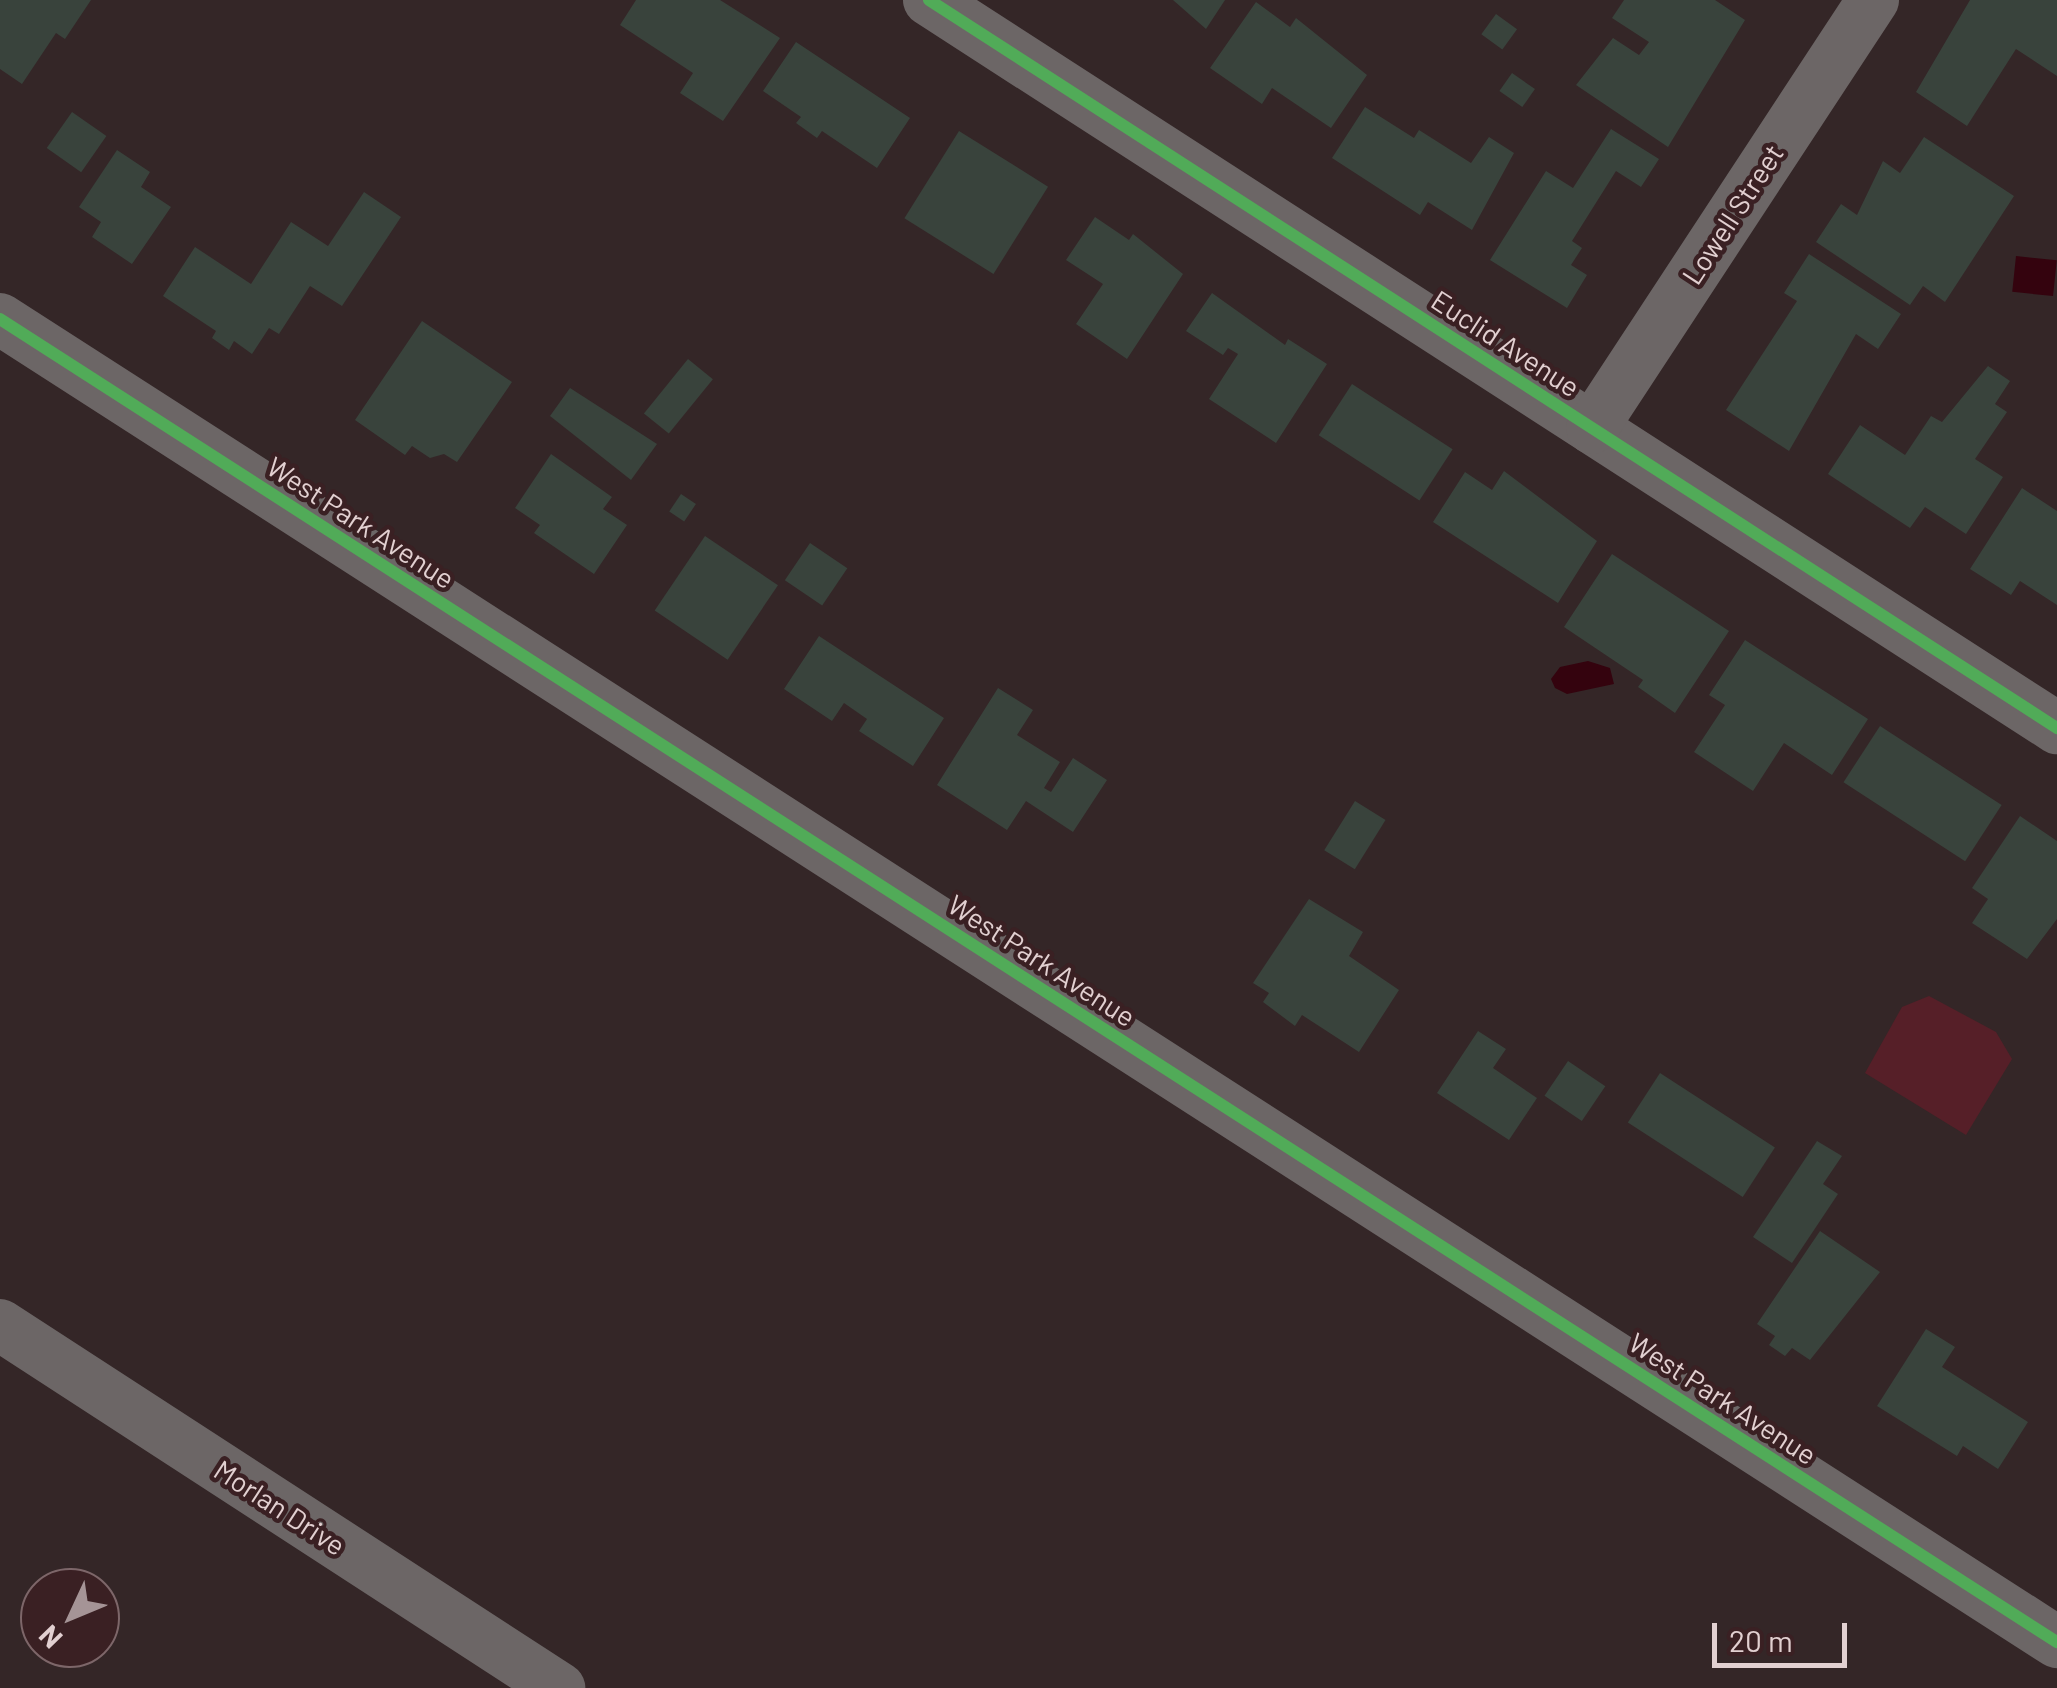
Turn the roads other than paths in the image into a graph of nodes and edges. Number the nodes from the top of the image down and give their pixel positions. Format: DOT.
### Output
graph roads {
  1 [pos="929,0"];
  2 [pos="1872,0"];
  3 [pos="0,319"];
  4 [pos="1592,428"];
  5 [pos="2057,728"];
  6 [pos="0,1325"];
  7 [pos="2057,1642"];
  8 [pos="559,1688"];
  1 -- 4 [label="street, Euclid Avenue"];
  2 -- 4 [label="street, Lowell Street"];
  3 -- 7 [label="street, West Park Avenue"];
  4 -- 5 [label="street, Euclid Avenue"];
  6 -- 8 [label="street, Morlan Drive"];
}
